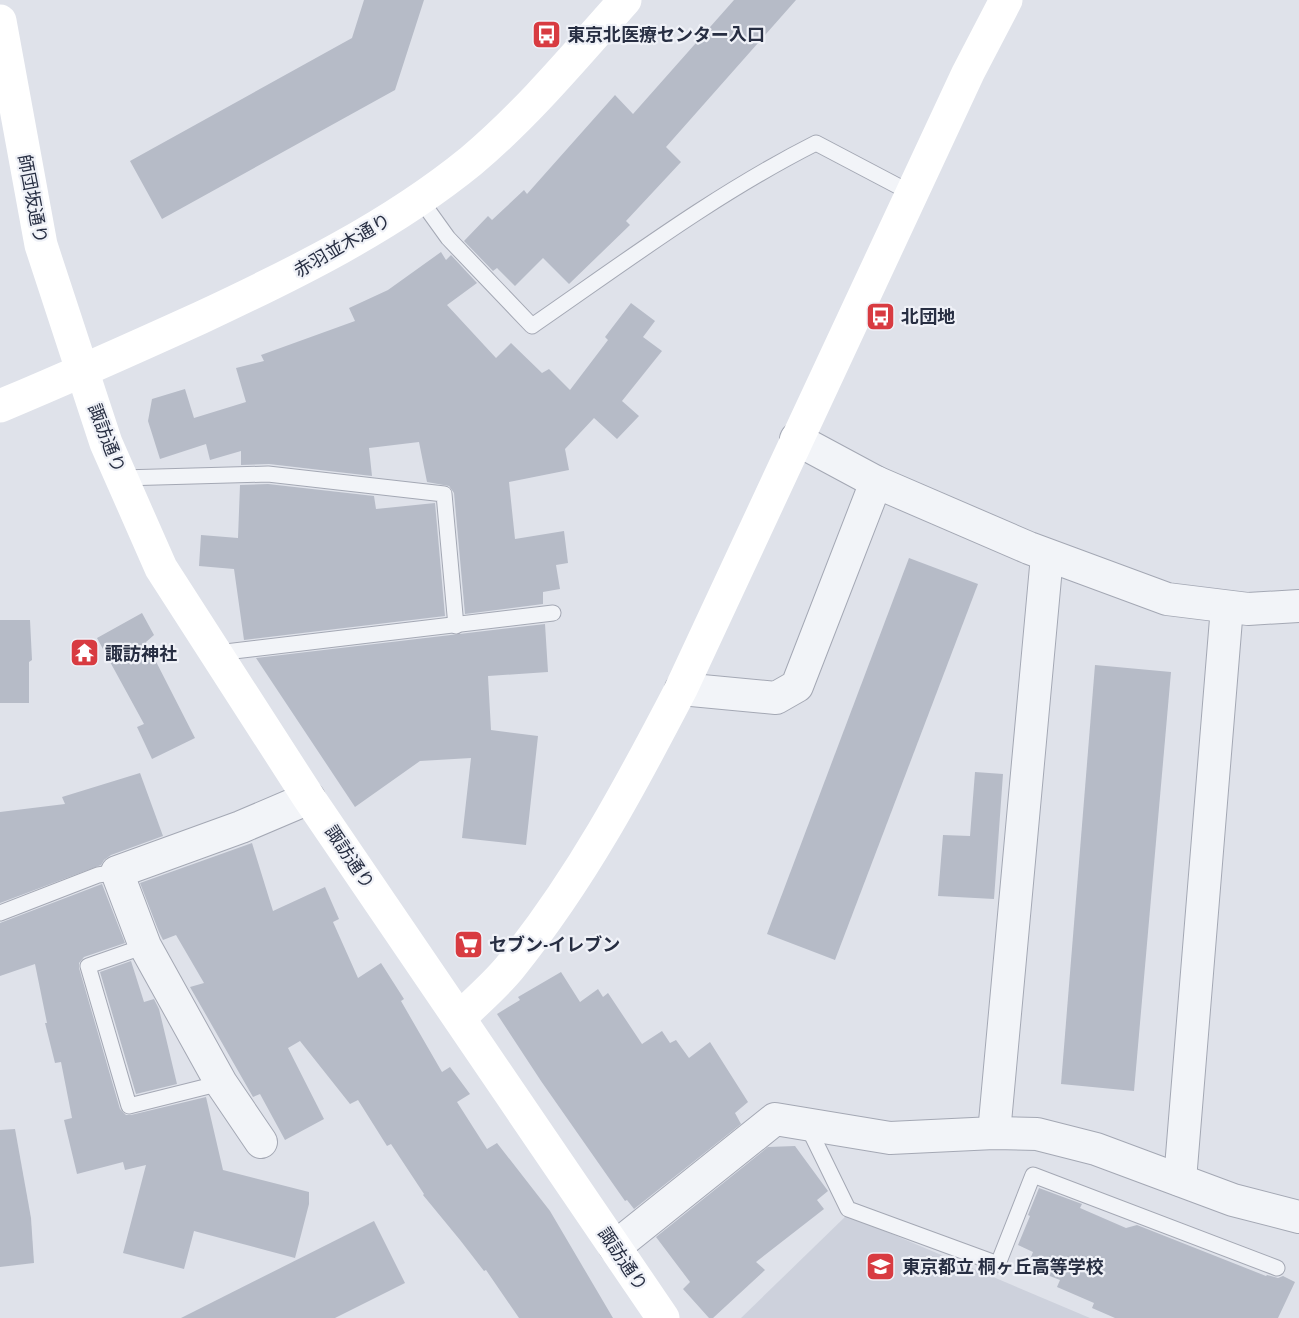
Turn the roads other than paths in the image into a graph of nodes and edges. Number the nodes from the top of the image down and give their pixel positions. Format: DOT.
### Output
graph roads {
  1 [pos="625,0"];
  2 [pos="1005,0"];
  3 [pos="0,21"];
  4 [pos="911,193"];
  5 [pos="420,199"];
  6 [pos="83,371"];
  7 [pos="0,406"];
  8 [pos="796,439"];
  9 [pos="122,478"];
  10 [pos="876,482"];
  11 [pos="1047,556"];
  12 [pos="1299,606"];
  13 [pos="1227,607"];
  14 [pos="554,613"];
  15 [pos="456,626"];
  16 [pos="217,653"];
  17 [pos="681,689"];
  18 [pos="309,798"];
  19 [pos="117,872"];
  20 [pos="0,913"];
  21 [pos="145,946"];
  22 [pos="460,1018"];
  23 [pos="221,1083"];
  24 [pos="807,1125"];
  25 [pos="994,1133"];
  26 [pos="261,1142"];
  27 [pos="1180,1180"];
  28 [pos="1299,1217"];
  29 [pos="615,1247"];
  30 [pos="1278,1269"];
  31 [pos="663,1318"];
  1 -- 5 [label="street, 赤羽並木通り"];
  2 -- 4 [label="street"];
  3 -- 6 [label="street, 師団坂通り"];
  4 -- 5 [label="lane"];
  4 -- 8 [label="street"];
  5 -- 6 [label="street, 赤羽並木通り"];
  6 -- 7 [label="street, 赤羽並木通り"];
  6 -- 9 [label="street, 諏訪通り"];
  8 -- 10 [label="street"];
  8 -- 17 [label="street"];
  9 -- 15 [label="lane"];
  9 -- 16 [label="street, 諏訪通り"];
  10 -- 11 [label="street"];
  10 -- 17 [label="street"];
  11 -- 13 [label="street"];
  11 -- 25 [label="street"];
  12 -- 13 [label="street"];
  13 -- 27 [label="street"];
  14 -- 15 [label="lane"];
  15 -- 16 [label="lane"];
  16 -- 18 [label="street, 諏訪通り"];
  17 -- 22 [label="street"];
  18 -- 19 [label="street"];
  18 -- 22 [label="street, 諏訪通り"];
  19 -- 20 [label="lane"];
  19 -- 21 [label="street"];
  21 -- 23 [label="street"];
  21 -- 23 [label="lane"];
  22 -- 29 [label="street, 諏訪通り"];
  23 -- 26 [label="street"];
  24 -- 25 [label="street"];
  24 -- 29 [label="street"];
  24 -- 30 [label="lane"];
  25 -- 27 [label="street"];
  27 -- 28 [label="street"];
  29 -- 31 [label="street, 諏訪通り"];
}
